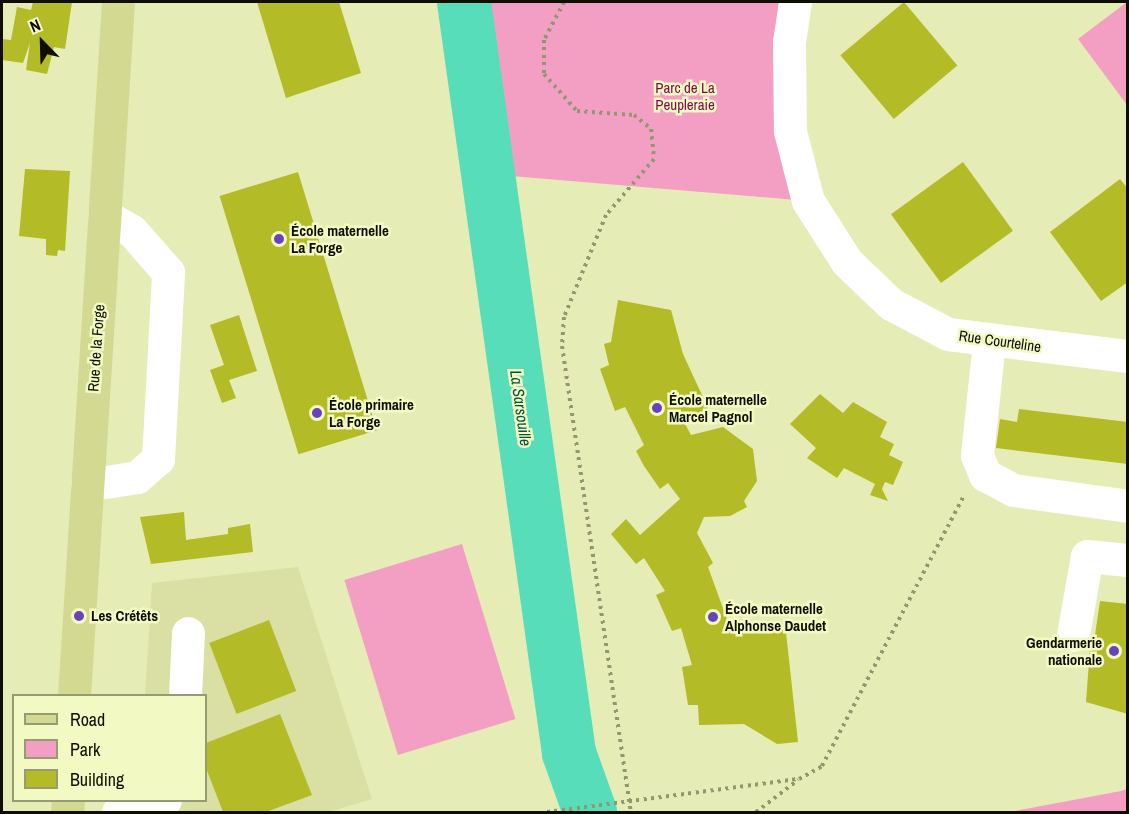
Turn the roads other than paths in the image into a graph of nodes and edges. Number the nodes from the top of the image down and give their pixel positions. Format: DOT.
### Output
graph roads {
  1 [pos="118,2"];
  2 [pos="795,2"];
  3 [pos="104,215"];
  4 [pos="989,342"];
  5 [pos="1128,356"];
  6 [pos="87,485"];
  7 [pos="1128,506"];
  8 [pos="1128,560"];
  9 [pos="188,633"];
  10 [pos="1073,635"];
  11 [pos="74,694"];
  12 [pos="185,694"];
  13 [pos="156,802"];
  14 [pos="118,813"];
  1 -- 3 [label="main road, Rue de la Forge"];
  2 -- 4 [label="street, Rue Courteline"];
  3 -- 6 [label="main road, Rue de la Forge"];
  3 -- 6 [label="street"];
  4 -- 5 [label="street, Rue Courteline"];
  4 -- 7 [label="street"];
  6 -- 11 [label="main road, Rue de la Forge"];
  8 -- 10 [label="street"];
  9 -- 12 [label="street"];
  13 -- 14 [label="street"];
}
